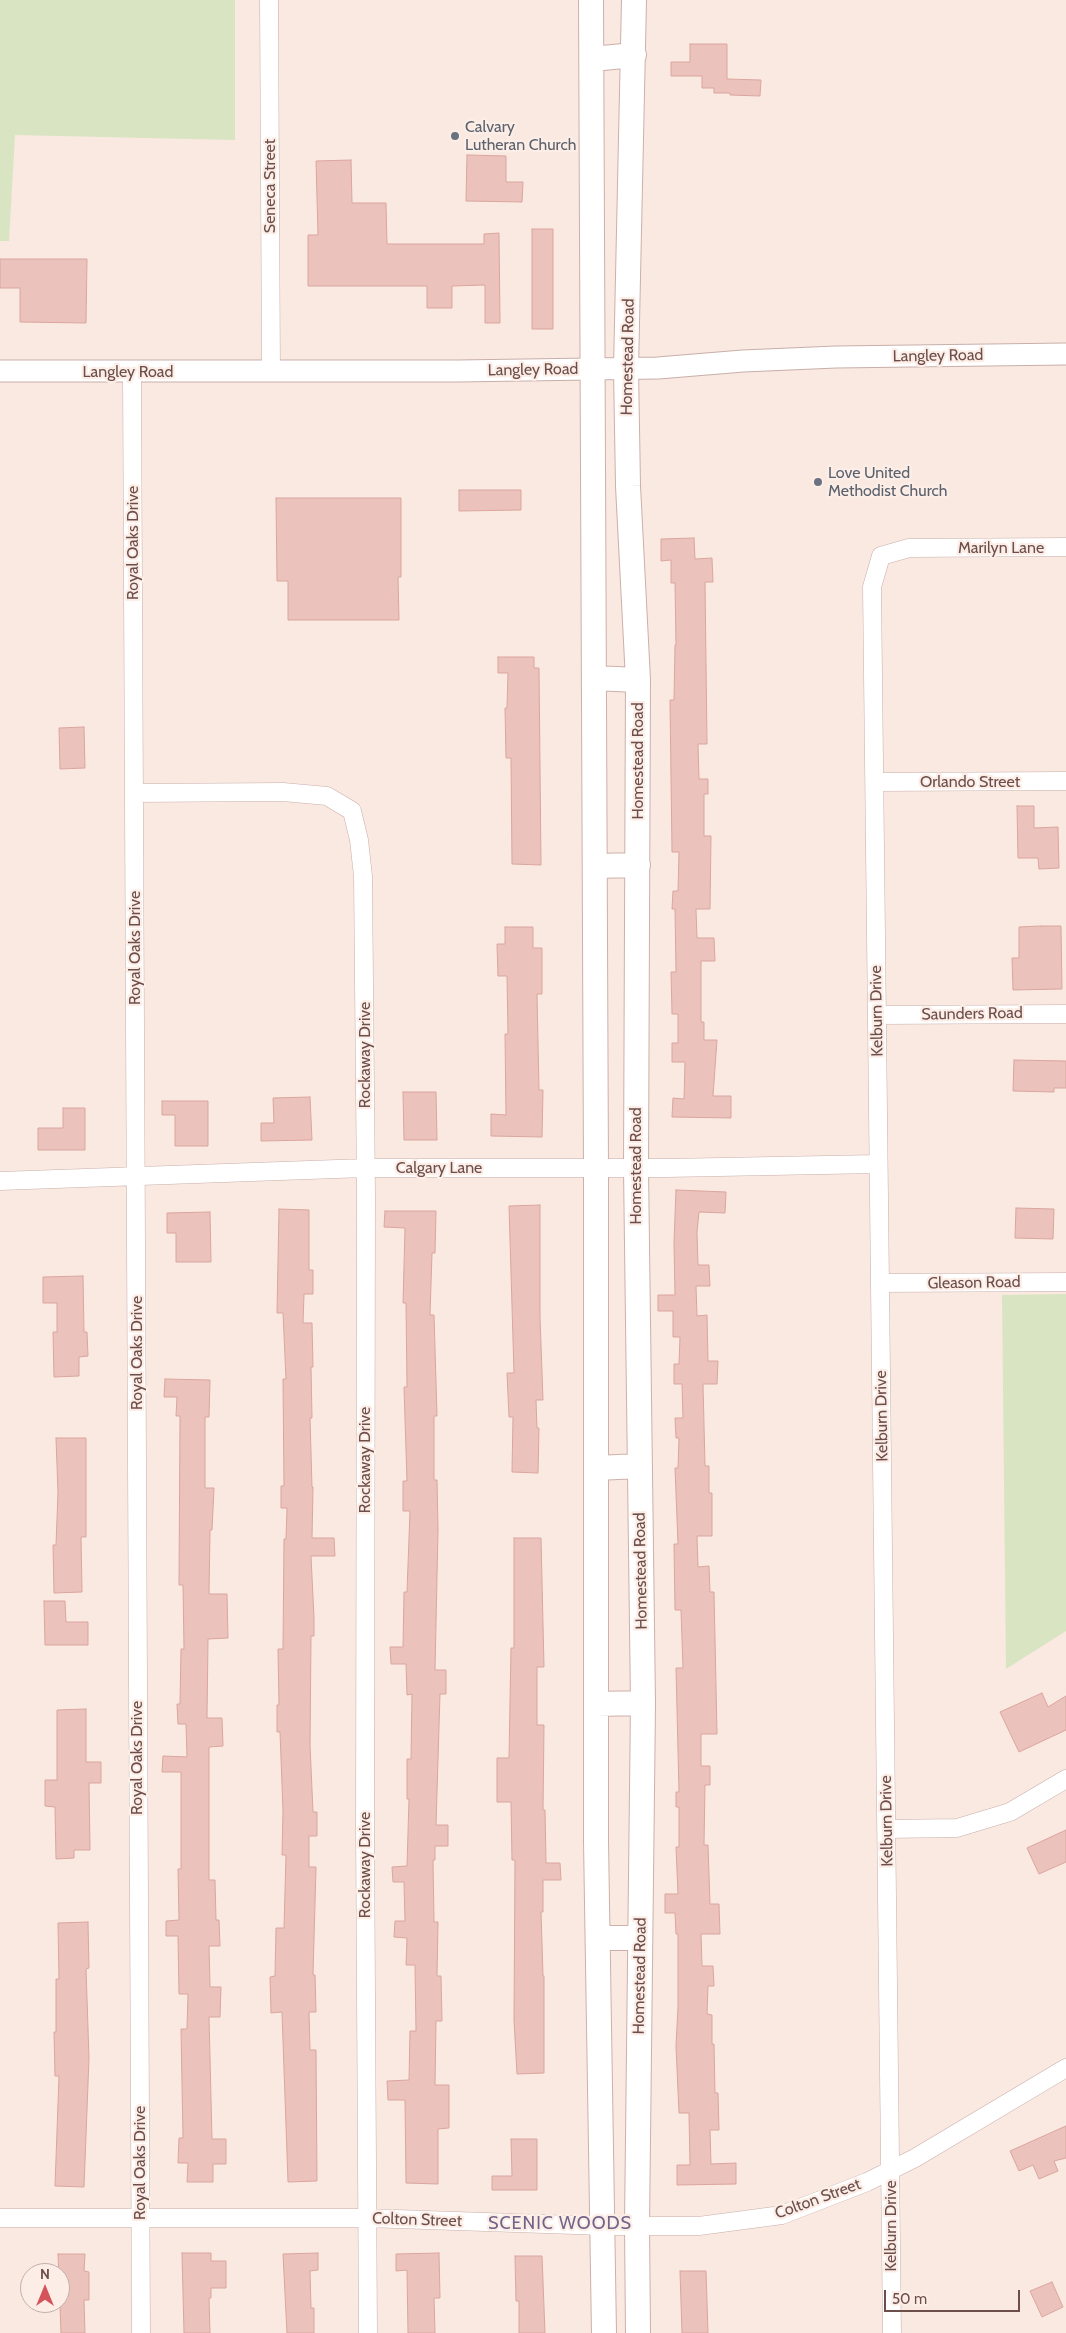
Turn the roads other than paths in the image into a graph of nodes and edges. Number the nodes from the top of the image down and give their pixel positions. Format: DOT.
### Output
graph roads {
  1 [pos="269,0"];
  2 [pos="591,0"];
  3 [pos="634,0"];
  4 [pos="634,55"];
  5 [pos="592,59"];
  6 [pos="1066,354"];
  7 [pos="593,369"];
  8 [pos="626,369"];
  9 [pos="0,371"];
  10 [pos="132,372"];
  11 [pos="271,372"];
  12 [pos="1066,547"];
  13 [pos="935,548"];
  14 [pos="594,678"];
  15 [pos="638,680"];
  16 [pos="1066,781"];
  17 [pos="875,782"];
  18 [pos="134,793"];
  19 [pos="638,865"];
  20 [pos="595,866"];
  21 [pos="1066,1014"];
  22 [pos="878,1015"];
  23 [pos="878,1164"];
  24 [pos="366,1168"];
  25 [pos="596,1168"];
  26 [pos="636,1168"];
  27 [pos="136,1175"];
  28 [pos="0,1181"];
  29 [pos="1066,1282"];
  30 [pos="881,1284"];
  31 [pos="640,1466"];
  32 [pos="596,1468"];
  33 [pos="643,1703"];
  34 [pos="596,1704"];
  35 [pos="1066,1779"];
  36 [pos="886,1829"];
  37 [pos="598,1938"];
  38 [pos="640,1938"];
  39 [pos="1066,2068"];
  40 [pos="891,2170"];
  41 [pos="0,2218"];
  42 [pos="367,2218"];
  43 [pos="140,2219"];
  44 [pos="637,2225"];
  45 [pos="604,2226"];
  46 [pos="141,2333"];
  47 [pos="368,2333"];
  48 [pos="604,2333"];
  49 [pos="638,2333"];
  50 [pos="892,2333"];
  1 -- 11 [label="street, Seneca Street"];
  2 -- 5 [label="main road, Homestead Road"];
  3 -- 4 [label="main road, Homestead Road"];
  4 -- 5 [label="main road"];
  4 -- 8 [label="main road, Homestead Road"];
  5 -- 7 [label="main road, Homestead Road"];
  6 -- 8 [label="street, Langley Road"];
  7 -- 8 [label="street, Langley Road"];
  7 -- 11 [label="street, Langley Road"];
  7 -- 14 [label="main road, Homestead Road"];
  8 -- 15 [label="main road, Homestead Road"];
  9 -- 10 [label="street, Langley Road"];
  10 -- 11 [label="street, Langley Road"];
  10 -- 18 [label="street, Royal Oaks Drive"];
  12 -- 13 [label="street, Marilyn Lane"];
  13 -- 17 [label="street, Kelburn Drive"];
  14 -- 15 [label="main road"];
  14 -- 20 [label="main road, Homestead Road"];
  15 -- 19 [label="main road, Homestead Road"];
  16 -- 17 [label="street, Orlando Street"];
  17 -- 22 [label="street, Kelburn Drive"];
  18 -- 24 [label="street, Rockaway Drive"];
  18 -- 27 [label="street, Royal Oaks Drive"];
  19 -- 20 [label="main road"];
  19 -- 26 [label="main road, Homestead Road"];
  20 -- 25 [label="main road, Homestead Road"];
  21 -- 22 [label="street, Saunders Road"];
  22 -- 23 [label="street, Kelburn Drive"];
  23 -- 26 [label="street, Calgary Lane"];
  23 -- 30 [label="street, Kelburn Drive"];
  24 -- 25 [label="street, Calgary Lane"];
  24 -- 27 [label="street, Calgary Lane"];
  24 -- 42 [label="street, Rockaway Drive"];
  25 -- 26 [label="street, Calgary Lane"];
  25 -- 32 [label="main road, Homestead Road"];
  26 -- 31 [label="main road, Homestead Road"];
  27 -- 28 [label="street, Calgary Lane"];
  27 -- 43 [label="street, Royal Oaks Drive"];
  29 -- 30 [label="street, Gleason Road"];
  30 -- 36 [label="street, Kelburn Drive"];
  31 -- 32 [label="main road"];
  31 -- 33 [label="main road, Homestead Road"];
  32 -- 34 [label="main road, Homestead Road"];
  33 -- 34 [label="main road"];
  33 -- 38 [label="main road, Homestead Road"];
  34 -- 37 [label="main road, Homestead Road"];
  35 -- 36 [label="street"];
  36 -- 40 [label="street, Kelburn Drive"];
  37 -- 38 [label="main road"];
  37 -- 45 [label="main road, Homestead Road"];
  38 -- 44 [label="main road, Homestead Road"];
  39 -- 40 [label="street, Colton Street"];
  40 -- 44 [label="street, Colton Street"];
  40 -- 50 [label="street, Kelburn Drive"];
  41 -- 43 [label="street, Colton Street"];
  42 -- 43 [label="street, Colton Street"];
  42 -- 45 [label="street, Colton Street"];
  42 -- 47 [label="street, Rockaway Drive"];
  43 -- 46 [label="street, Royal Oaks Drive"];
  44 -- 45 [label="street, Colton Street"];
  44 -- 49 [label="main road, Homestead Road"];
  45 -- 48 [label="main road, Homestead Road"];
}
